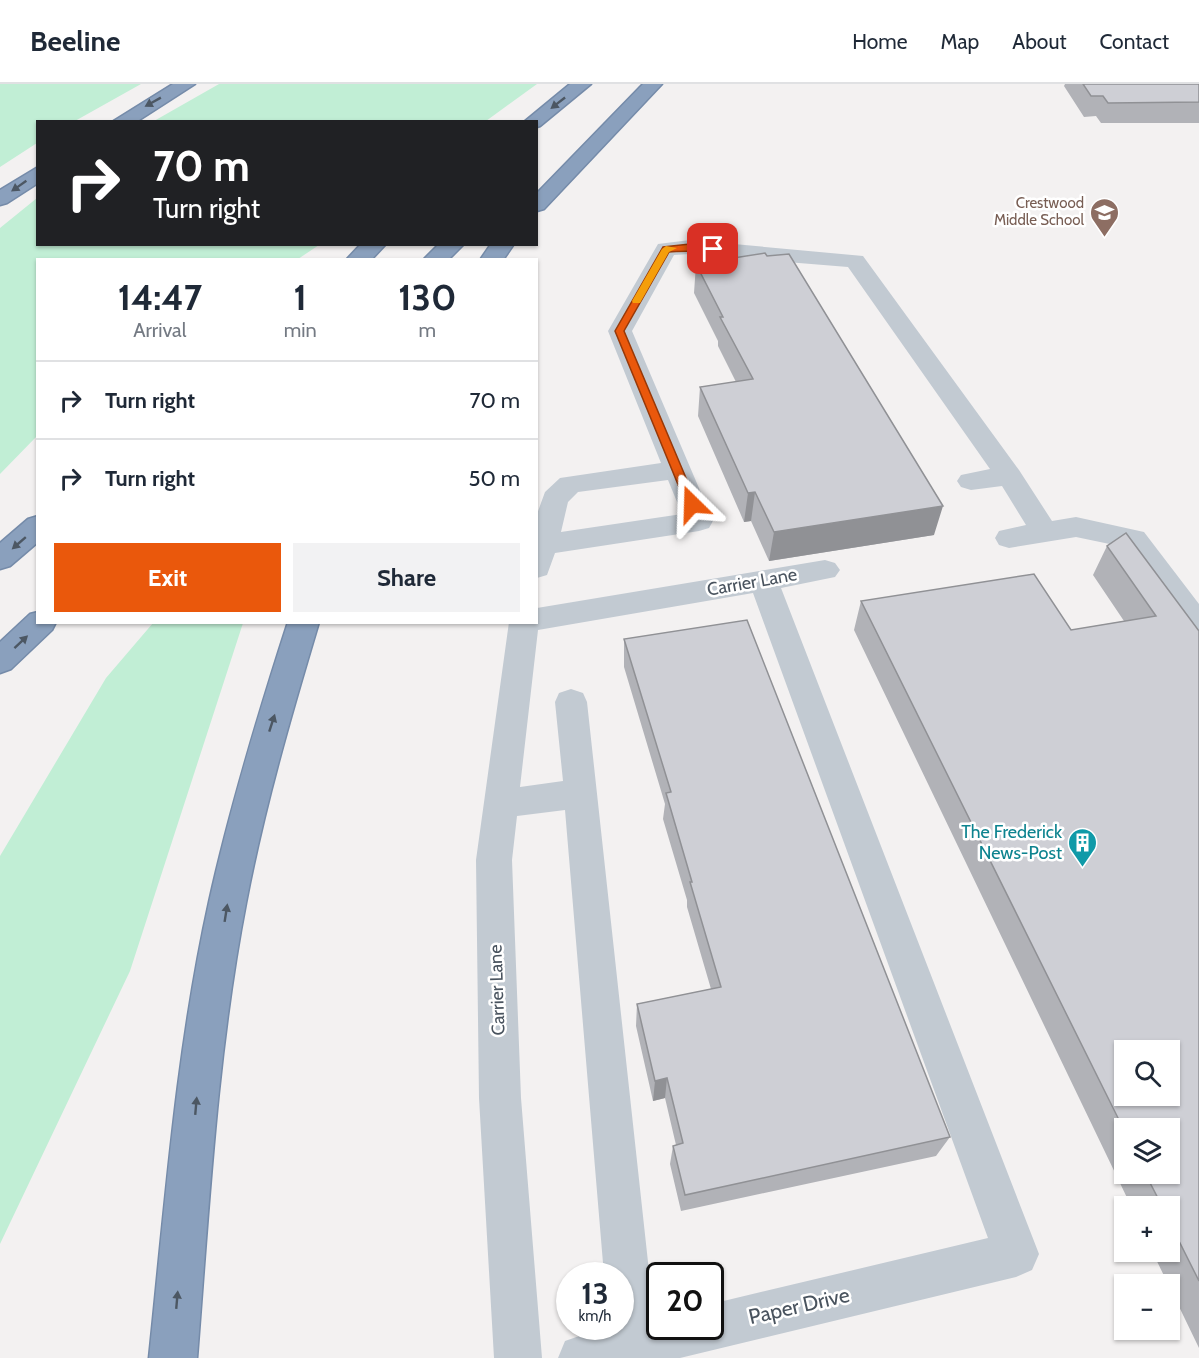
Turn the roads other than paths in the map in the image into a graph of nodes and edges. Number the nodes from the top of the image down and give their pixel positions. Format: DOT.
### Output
graph roads {
  1 [pos="186,84"];
  2 [pos="582,84"];
  3 [pos="651,84"];
  4 [pos="124,120"];
  5 [pos="536,120"];
  6 [pos="546,169"];
  7 [pos="36,174"];
  8 [pos="0,199"];
  9 [pos="538,205"];
  10 [pos="373,246"];
  11 [pos="451,246"];
  12 [pos="359,258"];
  13 [pos="436,258"];
  14 [pos="677,470"];
  15 [pos="1009,476"];
  16 [pos="971,482"];
  17 [pos="36,528"];
  18 [pos="1044,532"];
  19 [pos="1009,538"];
  20 [pos="540,556"];
  21 [pos="0,559"];
  22 [pos="825,570"];
  23 [pos="763,580"];
  24 [pos="538,619"];
  25 [pos="39,624"];
  26 [pos="303,624"];
  27 [pos="524,624"];
  28 [pos="1199,626"];
  29 [pos="0,661"];
  30 [pos="571,702"];
  31 [pos="581,793"];
  32 [pos="501,804"];
  33 [pos="633,1345"];
  34 [pos="173,1358"];
  35 [pos="518,1358"];
  36 [pos="582,1358"];
  1 -- 4 [label="highway, one-way"];
  2 -- 5 [label="highway, one-way"];
  3 -- 6 [label="highway"];
  3 -- 9 [label="highway"];
  7 -- 8 [label="highway, one-way"];
  10 -- 12 [label="highway"];
  11 -- 13 [label="highway"];
  14 -- 15 [label="lane"];
  14 -- 20 [label="lane"];
  14 -- 20 [label="lane"];
  15 -- 16 [label="lane"];
  15 -- 18 [label="lane"];
  17 -- 21 [label="highway, one-way"];
  18 -- 19 [label="lane"];
  18 -- 28 [label="lane"];
  22 -- 23 [label="lane, Carrier Lane"];
  23 -- 24 [label="lane, Carrier Lane"];
  23 -- 33 [label="lane, Paper Drive"];
  29 -- 25 [label="highway, one-way"];
  34 -- 26 [label="highway, one-way"];
  27 -- 32 [label="lane, Carrier Lane"];
  30 -- 31 [label="lane"];
  31 -- 32 [label="lane"];
  31 -- 33 [label="lane"];
  32 -- 35 [label="lane, Carrier Lane"];
  33 -- 36 [label="lane, Paper Drive"];
}
